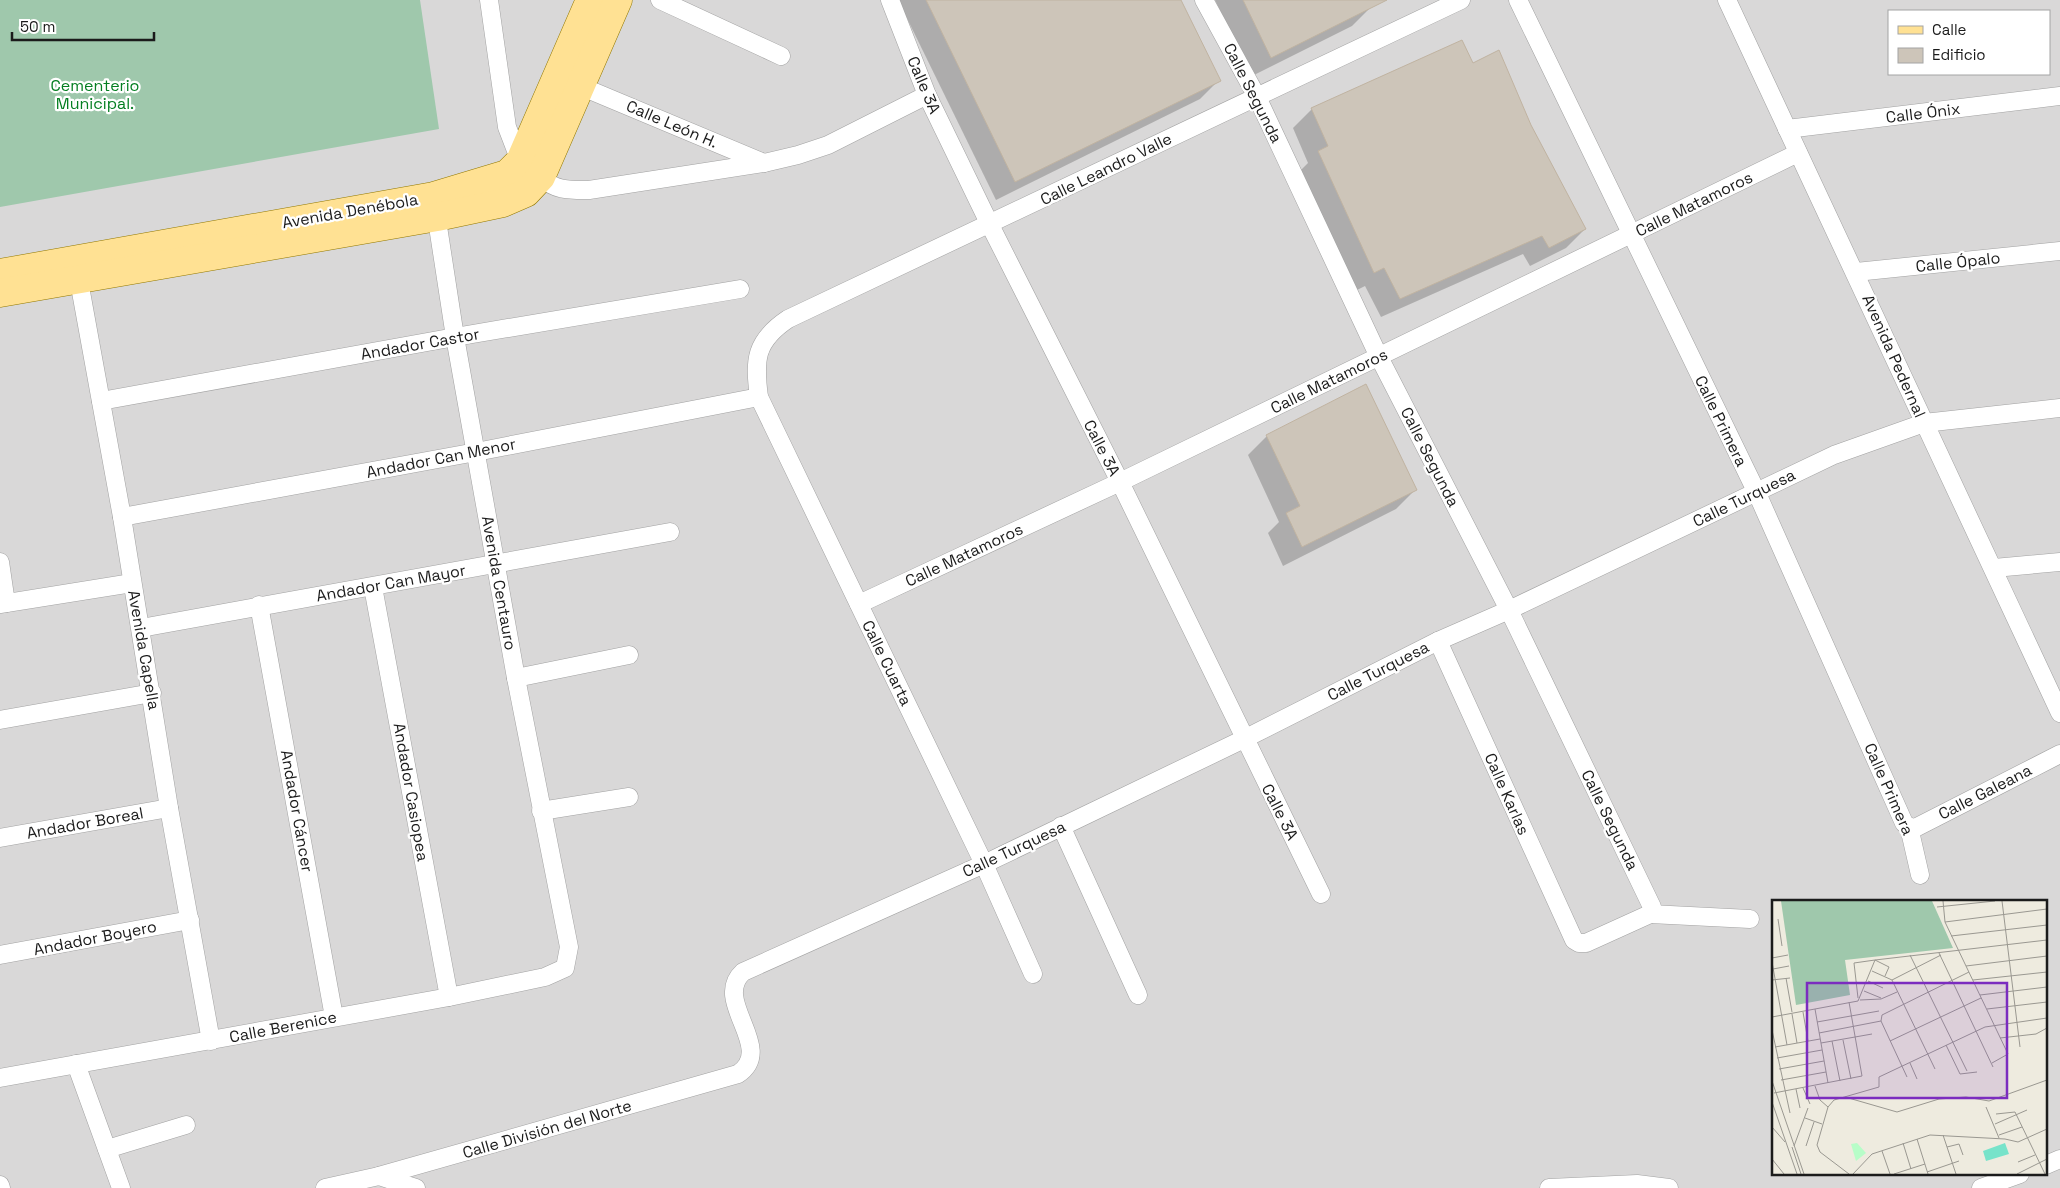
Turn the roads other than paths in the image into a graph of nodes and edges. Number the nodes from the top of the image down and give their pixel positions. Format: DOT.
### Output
graph roads {
  1 [pos="489,0"];
  2 [pos="590,0"];
  3 [pos="618,0"];
  4 [pos="660,0"];
  5 [pos="890,0"];
  6 [pos="1204,0"];
  7 [pos="1461,0"];
  8 [pos="1518,0"];
  9 [pos="1727,0"];
  10 [pos="781,56"];
  11 [pos="580,86"];
  12 [pos="927,95"];
  13 [pos="2060,96"];
  14 [pos="1257,97"];
  15 [pos="1786,129"];
  16 [pos="1798,153"];
  17 [pos="764,163"];
  18 [pos="530,169"];
  19 [pos="435,207"];
  20 [pos="990,224"];
  21 [pos="1630,235"];
  22 [pos="2060,251"];
  23 [pos="76,270"];
  24 [pos="1856,272"];
  25 [pos="0,273"];
  26 [pos="740,289"];
  27 [pos="0,293"];
  28 [pos="455,337"];
  29 [pos="760,349"];
  30 [pos="1379,356"];
  31 [pos="759,396"];
  32 [pos="101,401"];
  33 [pos="2060,408"];
  34 [pos="1924,423"];
  35 [pos="476,452"];
  36 [pos="1120,482"];
  37 [pos="1756,491"];
  38 [pos="122,517"];
  39 [pos="670,532"];
  40 [pos="0,562"];
  41 [pos="2060,562"];
  42 [pos="496,564"];
  43 [pos="1994,568"];
  44 [pos="132,583"];
  45 [pos="372,587"];
  46 [pos="3,604"];
  47 [pos="859,604"];
  48 [pos="259,605"];
  49 [pos="1509,610"];
  50 [pos="141,628"];
  51 [pos="1438,641"];
  52 [pos="629,654"];
  53 [pos="516,678"];
  54 [pos="152,693"];
  55 [pos="2060,713"];
  56 [pos="0,720"];
  57 [pos="1244,739"];
  58 [pos="2060,754"];
  59 [pos="629,797"];
  60 [pos="169,808"];
  61 [pos="541,812"];
  62 [pos="1061,826"];
  63 [pos="1908,827"];
  64 [pos="0,838"];
  65 [pos="984,864"];
  66 [pos="1920,875"];
  67 [pos="1321,894"];
  68 [pos="1650,914"];
  69 [pos="1750,919"];
  70 [pos="190,920"];
  71 [pos="0,955"];
  72 [pos="565,968"];
  73 [pos="1033,974"];
  74 [pos="1138,995"];
  75 [pos="449,997"];
  76 [pos="334,1017"];
  77 [pos="211,1040"];
  78 [pos="751,1048"];
  79 [pos="76,1064"];
  80 [pos="0,1078"];
  81 [pos="186,1125"];
  82 [pos="107,1149"];
  83 [pos="2060,1159"];
  84 [pos="2048,1164"];
  85 [pos="379,1176"];
  86 [pos="2014,1176"];
  87 [pos="1571,1187"];
  88 [pos="121,1188"];
  89 [pos="324,1188"];
  90 [pos="416,1188"];
  91 [pos="1549,1188"];
  92 [pos="1670,1188"];
  93 [pos="1981,1188"];
  1 -- 18 [label="street"];
  2 -- 18 [label="main road, Avenida Denébola"];
  3 -- 11 [label="main road, Avenida Denébola"];
  4 -- 10 [label="street"];
  5 -- 12 [label="street, Calle 3A"];
  6 -- 14 [label="street, Calle Segunda"];
  7 -- 14 [label="street, Calle Leandro Valle"];
  8 -- 21 [label="street, Calle Primera"];
  9 -- 15 [label="street, Avenida Pedernal"];
  11 -- 17 [label="street, Calle León H."];
  11 -- 18 [label="main road, Avenida Denébola"];
  12 -- 17 [label="street"];
  12 -- 20 [label="street, Calle 3A"];
  13 -- 15 [label="street, Calle Ónix"];
  14 -- 20 [label="street, Calle Leandro Valle"];
  14 -- 30 [label="street, Calle Segunda"];
  15 -- 16 [label="street, Avenida Pedernal"];
  16 -- 21 [label="street, Calle Matamoros"];
  16 -- 24 [label="street, Avenida Pedernal"];
  17 -- 18 [label="street"];
  18 -- 19 [label="main road, Avenida Denébola"];
  19 -- 23 [label="main road, Avenida Denébola"];
  19 -- 28 [label="street, Avenida Centauro"];
  20 -- 29 [label="street, Calle Leandro Valle"];
  20 -- 36 [label="street, Calle 3A"];
  21 -- 30 [label="street, Calle Matamoros"];
  21 -- 37 [label="street, Calle Primera"];
  22 -- 24 [label="street, Calle Ópalo"];
  23 -- 25 [label="main road, Avenida Denébola"];
  23 -- 27 [label="main road, Avenida Denébola"];
  23 -- 32 [label="street, Avenida Capella"];
  24 -- 34 [label="street, Avenida Pedernal"];
  26 -- 28 [label="street, Andador Castor"];
  28 -- 32 [label="street, Andador Castor"];
  28 -- 35 [label="street, Avenida Centauro"];
  29 -- 31 [label="street, Calle Cuarta"];
  30 -- 36 [label="street, Calle Matamoros"];
  30 -- 49 [label="street, Calle Segunda"];
  31 -- 35 [label="street, Andador Can Menor"];
  31 -- 47 [label="street, Calle Cuarta"];
  32 -- 38 [label="street, Avenida Capella"];
  33 -- 34 [label="street, Calle Turquesa"];
  34 -- 37 [label="street, Calle Turquesa"];
  34 -- 43 [label="street, Avenida Pedernal"];
  35 -- 38 [label="street, Andador Can Menor"];
  35 -- 42 [label="street, Avenida Centauro"];
  36 -- 47 [label="street, Calle Matamoros"];
  36 -- 57 [label="street, Calle 3A"];
  37 -- 49 [label="street, Calle Turquesa"];
  37 -- 63 [label="street, Calle Primera"];
  38 -- 44 [label="street, Avenida Capella"];
  39 -- 42 [label="street, Andador Can Mayor"];
  40 -- 46 [label="street"];
  41 -- 43 [label="street"];
  42 -- 45 [label="street, Andador Can Mayor"];
  42 -- 53 [label="street, Avenida Centauro"];
  43 -- 55 [label="street, Avenida Pedernal"];
  44 -- 46 [label="street"];
  44 -- 50 [label="street, Avenida Capella"];
  45 -- 48 [label="street, Andador Can Mayor"];
  45 -- 75 [label="street, Andador Casiopea"];
  47 -- 65 [label="street, Calle Cuarta"];
  48 -- 50 [label="street, Andador Can Mayor"];
  48 -- 76 [label="street, Andador Cáncer"];
  49 -- 51 [label="street, Calle Turquesa"];
  49 -- 68 [label="street, Calle Segunda"];
  50 -- 54 [label="street, Avenida Capella"];
  51 -- 57 [label="street, Calle Turquesa"];
  51 -- 68 [label="street, Calle Karlas"];
  52 -- 53 [label="street"];
  53 -- 61 [label="street, Avenida Centauro"];
  54 -- 56 [label="street"];
  54 -- 60 [label="street, Avenida Capella"];
  57 -- 62 [label="street, Calle Turquesa"];
  57 -- 67 [label="street, Calle 3A"];
  58 -- 63 [label="street, Calle Galeana"];
  59 -- 61 [label="street"];
  60 -- 64 [label="street, Andador Boreal"];
  60 -- 70 [label="street, Avenida Capella"];
  61 -- 72 [label="street, Avenida Centauro"];
  62 -- 65 [label="street, Calle Turquesa"];
  62 -- 74 [label="street"];
  63 -- 66 [label="street, Calle Primera"];
  65 -- 73 [label="street, Calle Cuarta"];
  65 -- 78 [label="street, Calle Turquesa"];
  68 -- 69 [label="street"];
  70 -- 71 [label="street, Andador Boyero"];
  70 -- 77 [label="street, Avenida Capella"];
  72 -- 75 [label="street, Calle Berenice"];
  75 -- 76 [label="street, Calle Berenice"];
  76 -- 77 [label="street, Calle Berenice"];
  77 -- 79 [label="street, Calle Berenice"];
  78 -- 85 [label="street, Calle División del Norte"];
  79 -- 80 [label="street, Calle Berenice"];
  79 -- 82 [label="street"];
  81 -- 82 [label="street"];
  82 -- 88 [label="street"];
  83 -- 84 [label="street"];
  85 -- 89 [label="street, Calle División del Norte"];
  85 -- 90 [label="street"];
  86 -- 93 [label="street"];
  87 -- 91 [label="street"];
  87 -- 92 [label="street"];
}
